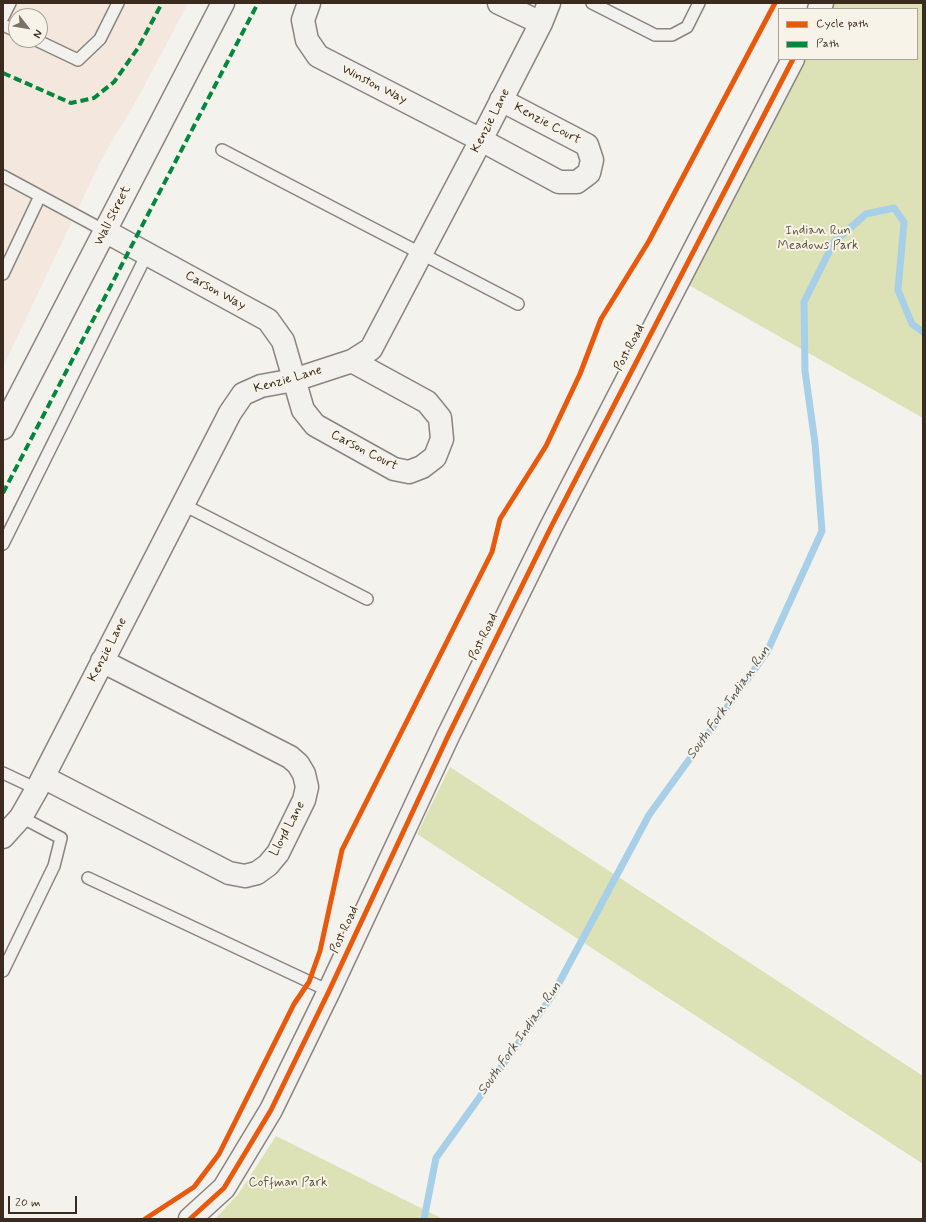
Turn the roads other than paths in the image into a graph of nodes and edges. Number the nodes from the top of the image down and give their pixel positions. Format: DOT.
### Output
graph roads {
  1 [pos="10,3"];
  2 [pos="118,3"];
  3 [pos="223,3"];
  4 [pos="309,3"];
  5 [pos="499,3"];
  6 [pos="549,3"];
  7 [pos="592,3"];
  8 [pos="699,3"];
  9 [pos="3,17"];
  10 [pos="541,23"];
  11 [pos="48,46"];
  12 [pos="792,60"];
  13 [pos="501,100"];
  14 [pos="482,140"];
  15 [pos="222,150"];
  16 [pos="3,176"];
  17 [pos="40,196"];
  18 [pos="105,231"];
  19 [pos="147,254"];
  20 [pos="422,254"];
  21 [pos="3,274"];
  22 [pos="518,304"];
  23 [pos="352,361"];
  24 [pos="294,380"];
  25 [pos="3,428"];
  26 [pos="182,504"];
  27 [pos="3,544"];
  28 [pos="367,599"];
  29 [pos="102,661"];
  30 [pos="3,772"];
  31 [pos="40,783"];
  32 [pos="21,817"];
  33 [pos="3,837"];
  34 [pos="88,878"];
  35 [pos="3,971"];
  36 [pos="329,991"];
  37 [pos="190,1219"];
  1 -- 9 [label="lane"];
  2 -- 11 [label="lane"];
  3 -- 18 [label="street, Wall Street"];
  4 -- 14 [label="street, Winston Way"];
  5 -- 10 [label="street"];
  6 -- 10 [label="street, Kenzie Lane"];
  7 -- 8 [label="lane"];
  10 -- 13 [label="street, Kenzie Lane"];
  12 -- 36 [label="street, Post Road"];
  13 -- 14 [label="street, Kenzie Lane"];
  13 -- 14 [label="street, Kenzie Court"];
  14 -- 20 [label="street, Kenzie Lane"];
  15 -- 20 [label="lane"];
  16 -- 17 [label="lane"];
  17 -- 18 [label="lane"];
  17 -- 21 [label="lane"];
  18 -- 19 [label="street, Carson Way"];
  18 -- 25 [label="street, Wall Street"];
  19 -- 24 [label="street, Carson Way"];
  19 -- 27 [label="lane"];
  20 -- 22 [label="lane"];
  20 -- 23 [label="street, Kenzie Lane"];
  23 -- 24 [label="street, Kenzie Lane"];
  23 -- 24 [label="street, Carson Court"];
  24 -- 26 [label="street, Kenzie Lane"];
  26 -- 28 [label="lane"];
  26 -- 29 [label="street, Kenzie Lane"];
  29 -- 31 [label="street, Kenzie Lane"];
  29 -- 31 [label="street, Lloyd Lane"];
  30 -- 31 [label="lane"];
  31 -- 32 [label="street, Kenzie Lane"];
  32 -- 33 [label="street, Kenzie Lane"];
  32 -- 35 [label="lane"];
  34 -- 36 [label="lane"];
  36 -- 37 [label="street, Post Road"];
}
